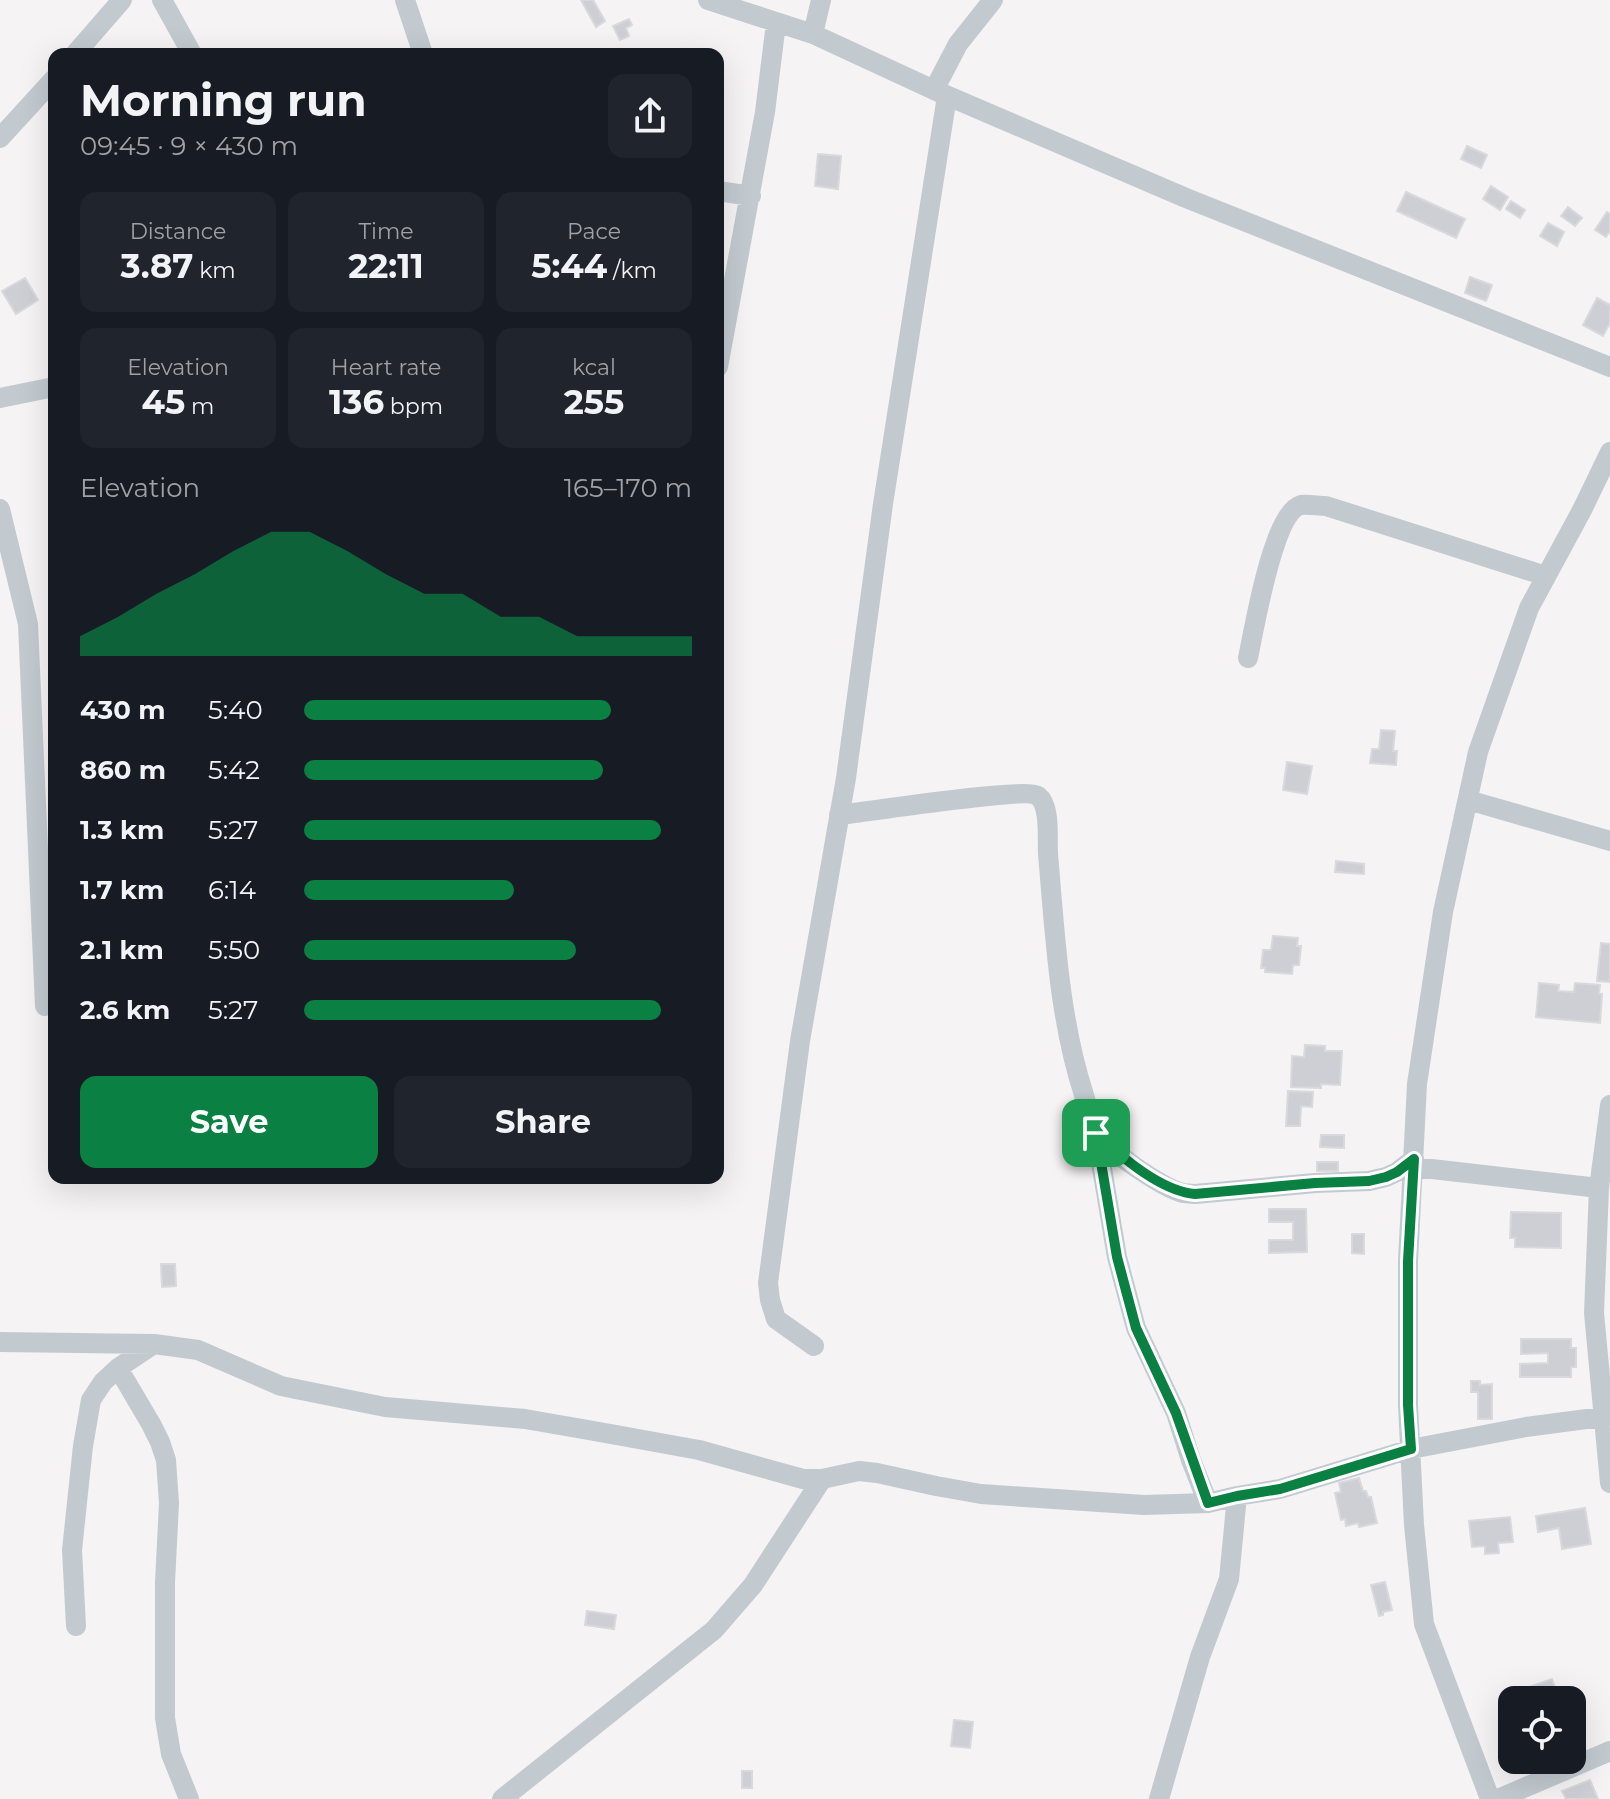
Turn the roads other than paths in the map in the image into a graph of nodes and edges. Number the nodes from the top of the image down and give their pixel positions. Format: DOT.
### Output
graph roads {
  1 [pos="122,0"];
  2 [pos="162,0"];
  3 [pos="405,0"];
  4 [pos="708,0"];
  5 [pos="821,0"];
  6 [pos="993,0"];
  7 [pos="776,23"];
  8 [pos="813,34"];
  9 [pos="80,48"];
  10 [pos="189,48"];
  11 [pos="421,48"];
  12 [pos="48,89"];
  13 [pos="941,93"];
  14 [pos="0,138"];
  15 [pos="724,192"];
  16 [pos="751,196"];
  17 [pos="724,317"];
  18 [pos="1610,367"];
  19 [pos="48,388"];
  20 [pos="0,398"];
  21 [pos="1610,452"];
  22 [pos="0,509"];
  23 [pos="1546,576"];
  24 [pos="1248,658"];
  25 [pos="1468,800"];
  26 [pos="839,815"];
  27 [pos="1610,841"];
  28 [pos="45,1006"];
  29 [pos="1610,1105"];
  30 [pos="1096,1133"];
  31 [pos="1414,1163"];
  32 [pos="1599,1188"];
  33 [pos="0,1342"];
  34 [pos="154,1344"];
  35 [pos="814,1346"];
  36 [pos="118,1368"];
  37 [pos="1607,1416"];
  38 [pos="1411,1449"];
  39 [pos="822,1479"];
  40 [pos="1610,1483"];
  41 [pos="1237,1496"];
  42 [pos="1208,1503"];
  43 [pos="76,1626"];
  44 [pos="1610,1751"];
  45 [pos="505,1798"];
  46 [pos="189,1799"];
  47 [pos="1159,1799"];
  48 [pos="1490,1799"];
  49 [pos="1498,1799"];
  1 -- 9 [label="street"];
  2 -- 10 [label="street"];
  3 -- 11 [label="street"];
  4 -- 7 [label="street"];
  5 -- 8 [label="street"];
  6 -- 13 [label="street"];
  7 -- 8 [label="street"];
  7 -- 16 [label="street"];
  8 -- 13 [label="street"];
  12 -- 14 [label="street"];
  13 -- 18 [label="street"];
  13 -- 26 [label="street"];
  15 -- 16 [label="street"];
  16 -- 17 [label="street"];
  19 -- 20 [label="street"];
  21 -- 23 [label="street"];
  22 -- 28 [label="street"];
  23 -- 24 [label="street"];
  23 -- 25 [label="street"];
  25 -- 27 [label="street"];
  25 -- 31 [label="street"];
  26 -- 30 [label="street"];
  26 -- 35 [label="street"];
  29 -- 32 [label="street"];
  30 -- 31 [label="street"];
  30 -- 42 [label="street"];
  31 -- 32 [label="street"];
  31 -- 38 [label="street"];
  32 -- 37 [label="street"];
  33 -- 34 [label="street"];
  34 -- 36 [label="street"];
  34 -- 39 [label="street"];
  36 -- 43 [label="street"];
  36 -- 46 [label="street"];
  37 -- 38 [label="street"];
  37 -- 40 [label="street"];
  38 -- 41 [label="street"];
  38 -- 48 [label="street"];
  39 -- 42 [label="street"];
  39 -- 45 [label="street"];
  41 -- 42 [label="street"];
  41 -- 47 [label="street"];
  44 -- 49 [label="street"];
}
